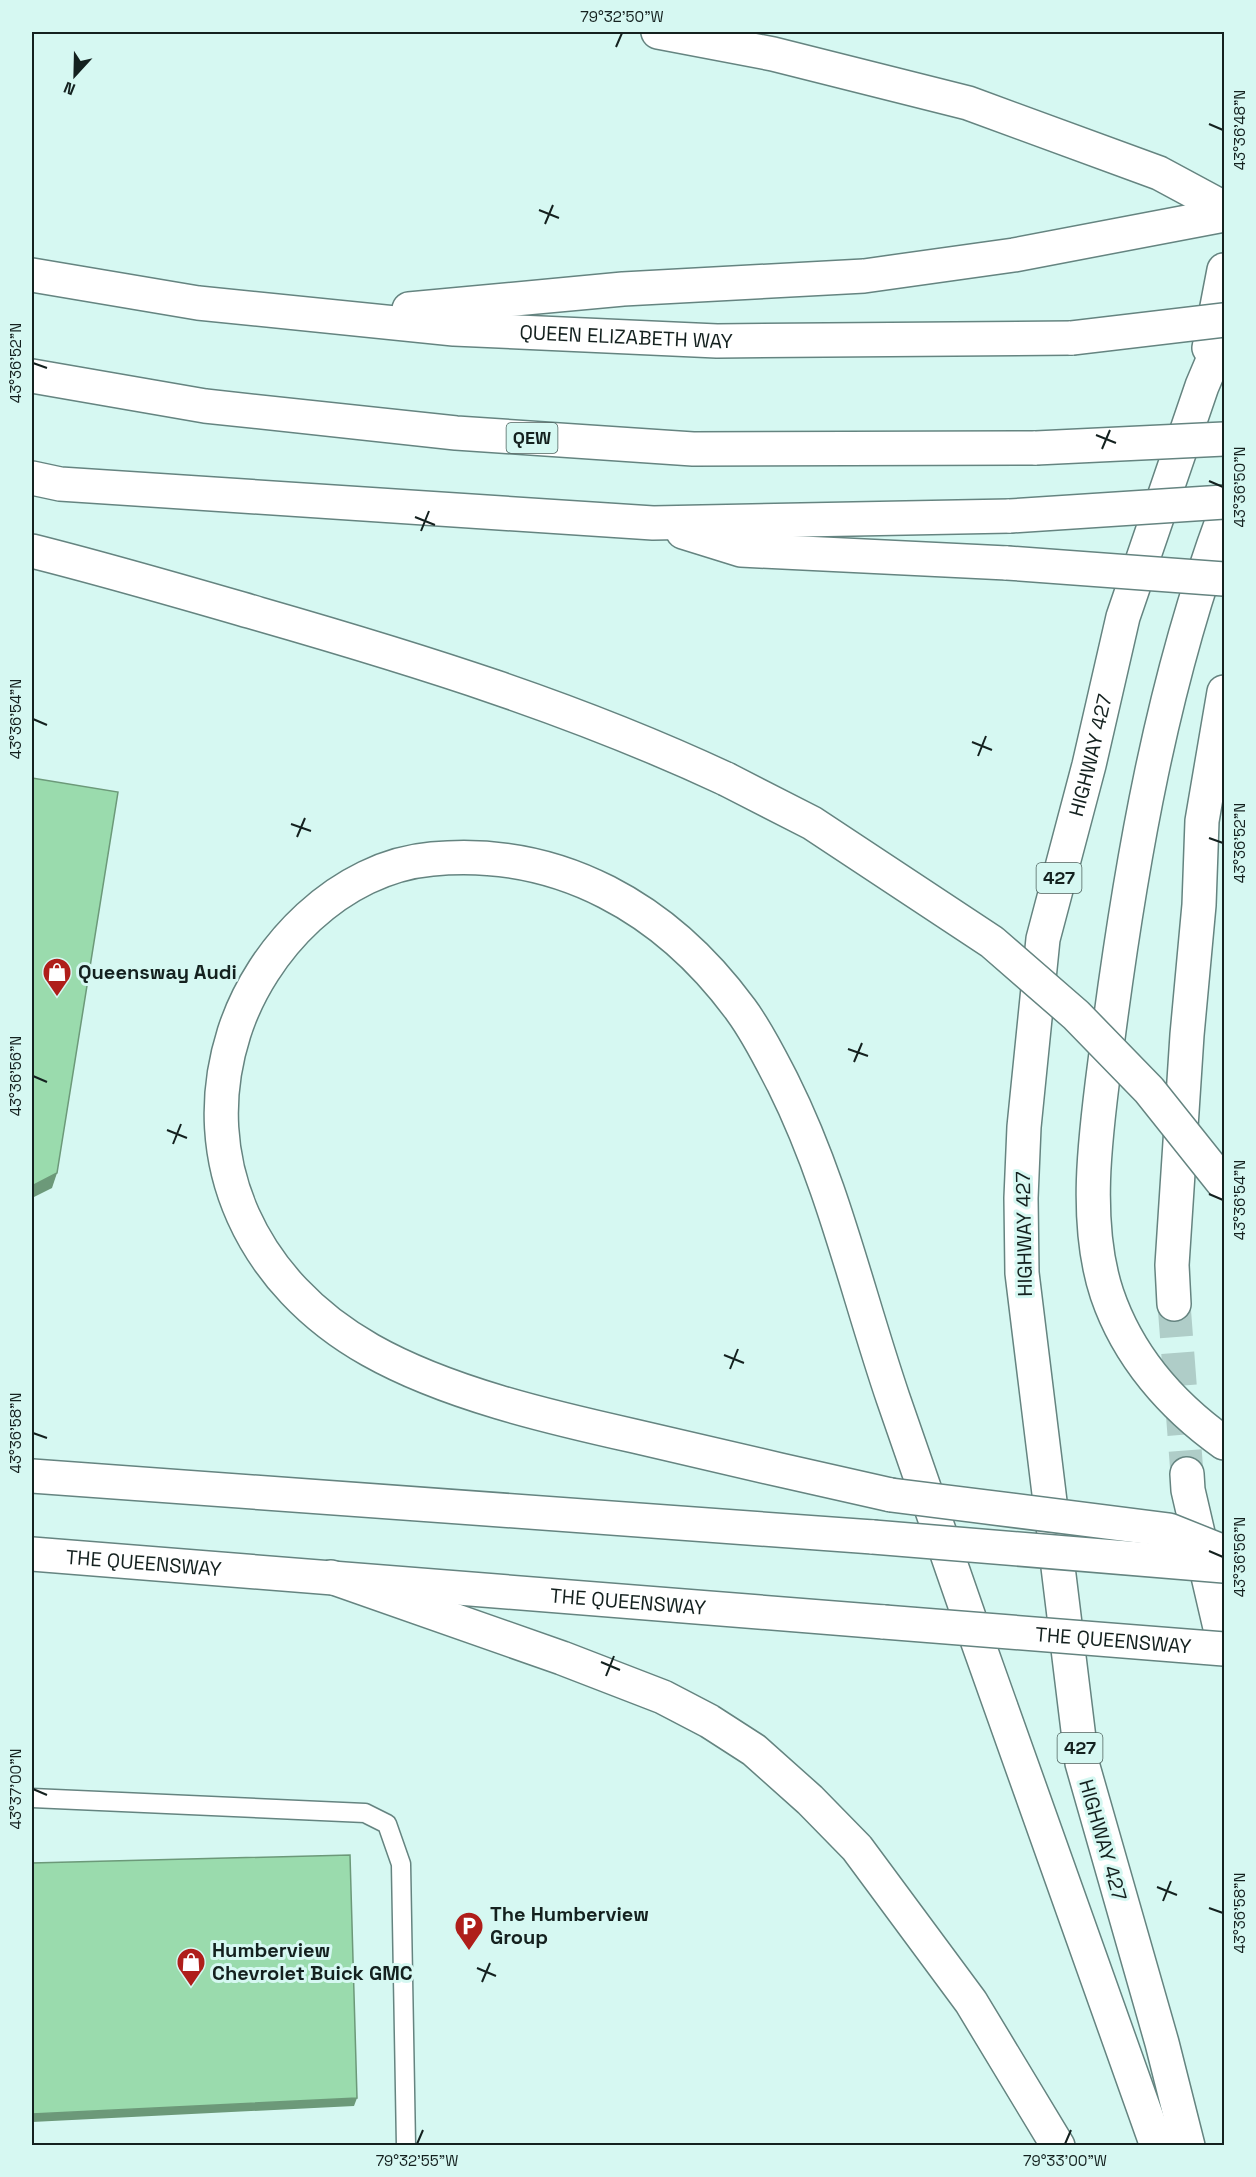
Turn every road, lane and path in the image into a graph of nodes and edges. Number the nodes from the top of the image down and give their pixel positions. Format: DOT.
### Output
graph roads {
  1 [pos="658,32"];
  2 [pos="1224,208"];
  3 [pos="1224,215"];
  4 [pos="1224,270"];
  5 [pos="32,275"];
  6 [pos="326,317"];
  7 [pos="1224,320"];
  8 [pos="1224,334"];
  9 [pos="32,376"];
  10 [pos="1202,386"];
  11 [pos="1224,439"];
  12 [pos="32,478"];
  13 [pos="1224,502"];
  14 [pos="1224,516"];
  15 [pos="653,523"];
  16 [pos="32,550"];
  17 [pos="1224,579"];
  18 [pos="1224,692"];
  19 [pos="1224,813"];
  20 [pos="1199,905"];
  21 [pos="1224,1184"];
  22 [pos="1174,1304"];
  23 [pos="1224,1443"];
  24 [pos="1187,1474"];
  25 [pos="32,1476"];
  26 [pos="1224,1552"];
  27 [pos="32,1554"];
  28 [pos="1224,1566"];
  29 [pos="331,1577"];
  30 [pos="1224,1647"];
  31 [pos="32,1798"];
  32 [pos="406,2145"];
  33 [pos="1058,2145"];
  34 [pos="1157,2145"];
  35 [pos="1188,2145"];
  1 -- 2 [label="main road"];
  3 -- 6 [label="main road"];
  4 -- 10 [label="main road"];
  5 -- 6 [label="main road, QUEEN ELIZABETH WAY"];
  6 -- 7 [label="main road, QUEEN ELIZABETH WAY, bridge"];
  8 -- 10 [label="main road, HIGHWAY 427 / 427"];
  9 -- 11 [label="main road, QEW, bridge"];
  10 -- 35 [label="main road, HIGHWAY 427 / 427"];
  12 -- 15 [label="main road"];
  13 -- 15 [label="main road, bridge"];
  14 -- 23 [label="main road"];
  15 -- 17 [label="main road, bridge"];
  16 -- 21 [label="main road, bridge"];
  18 -- 20 [label="main road"];
  19 -- 20 [label="main road"];
  20 -- 22 [label="main road"];
  24 -- 30 [label="main road"];
  25 -- 28 [label="main road, bridge"];
  26 -- 34 [label="main road, bridge"];
  27 -- 29 [label="main road, THE QUEENSWAY"];
  29 -- 30 [label="main road, THE QUEENSWAY, bridge"];
  29 -- 33 [label="main road"];
  31 -- 32 [label="lane"];
}
